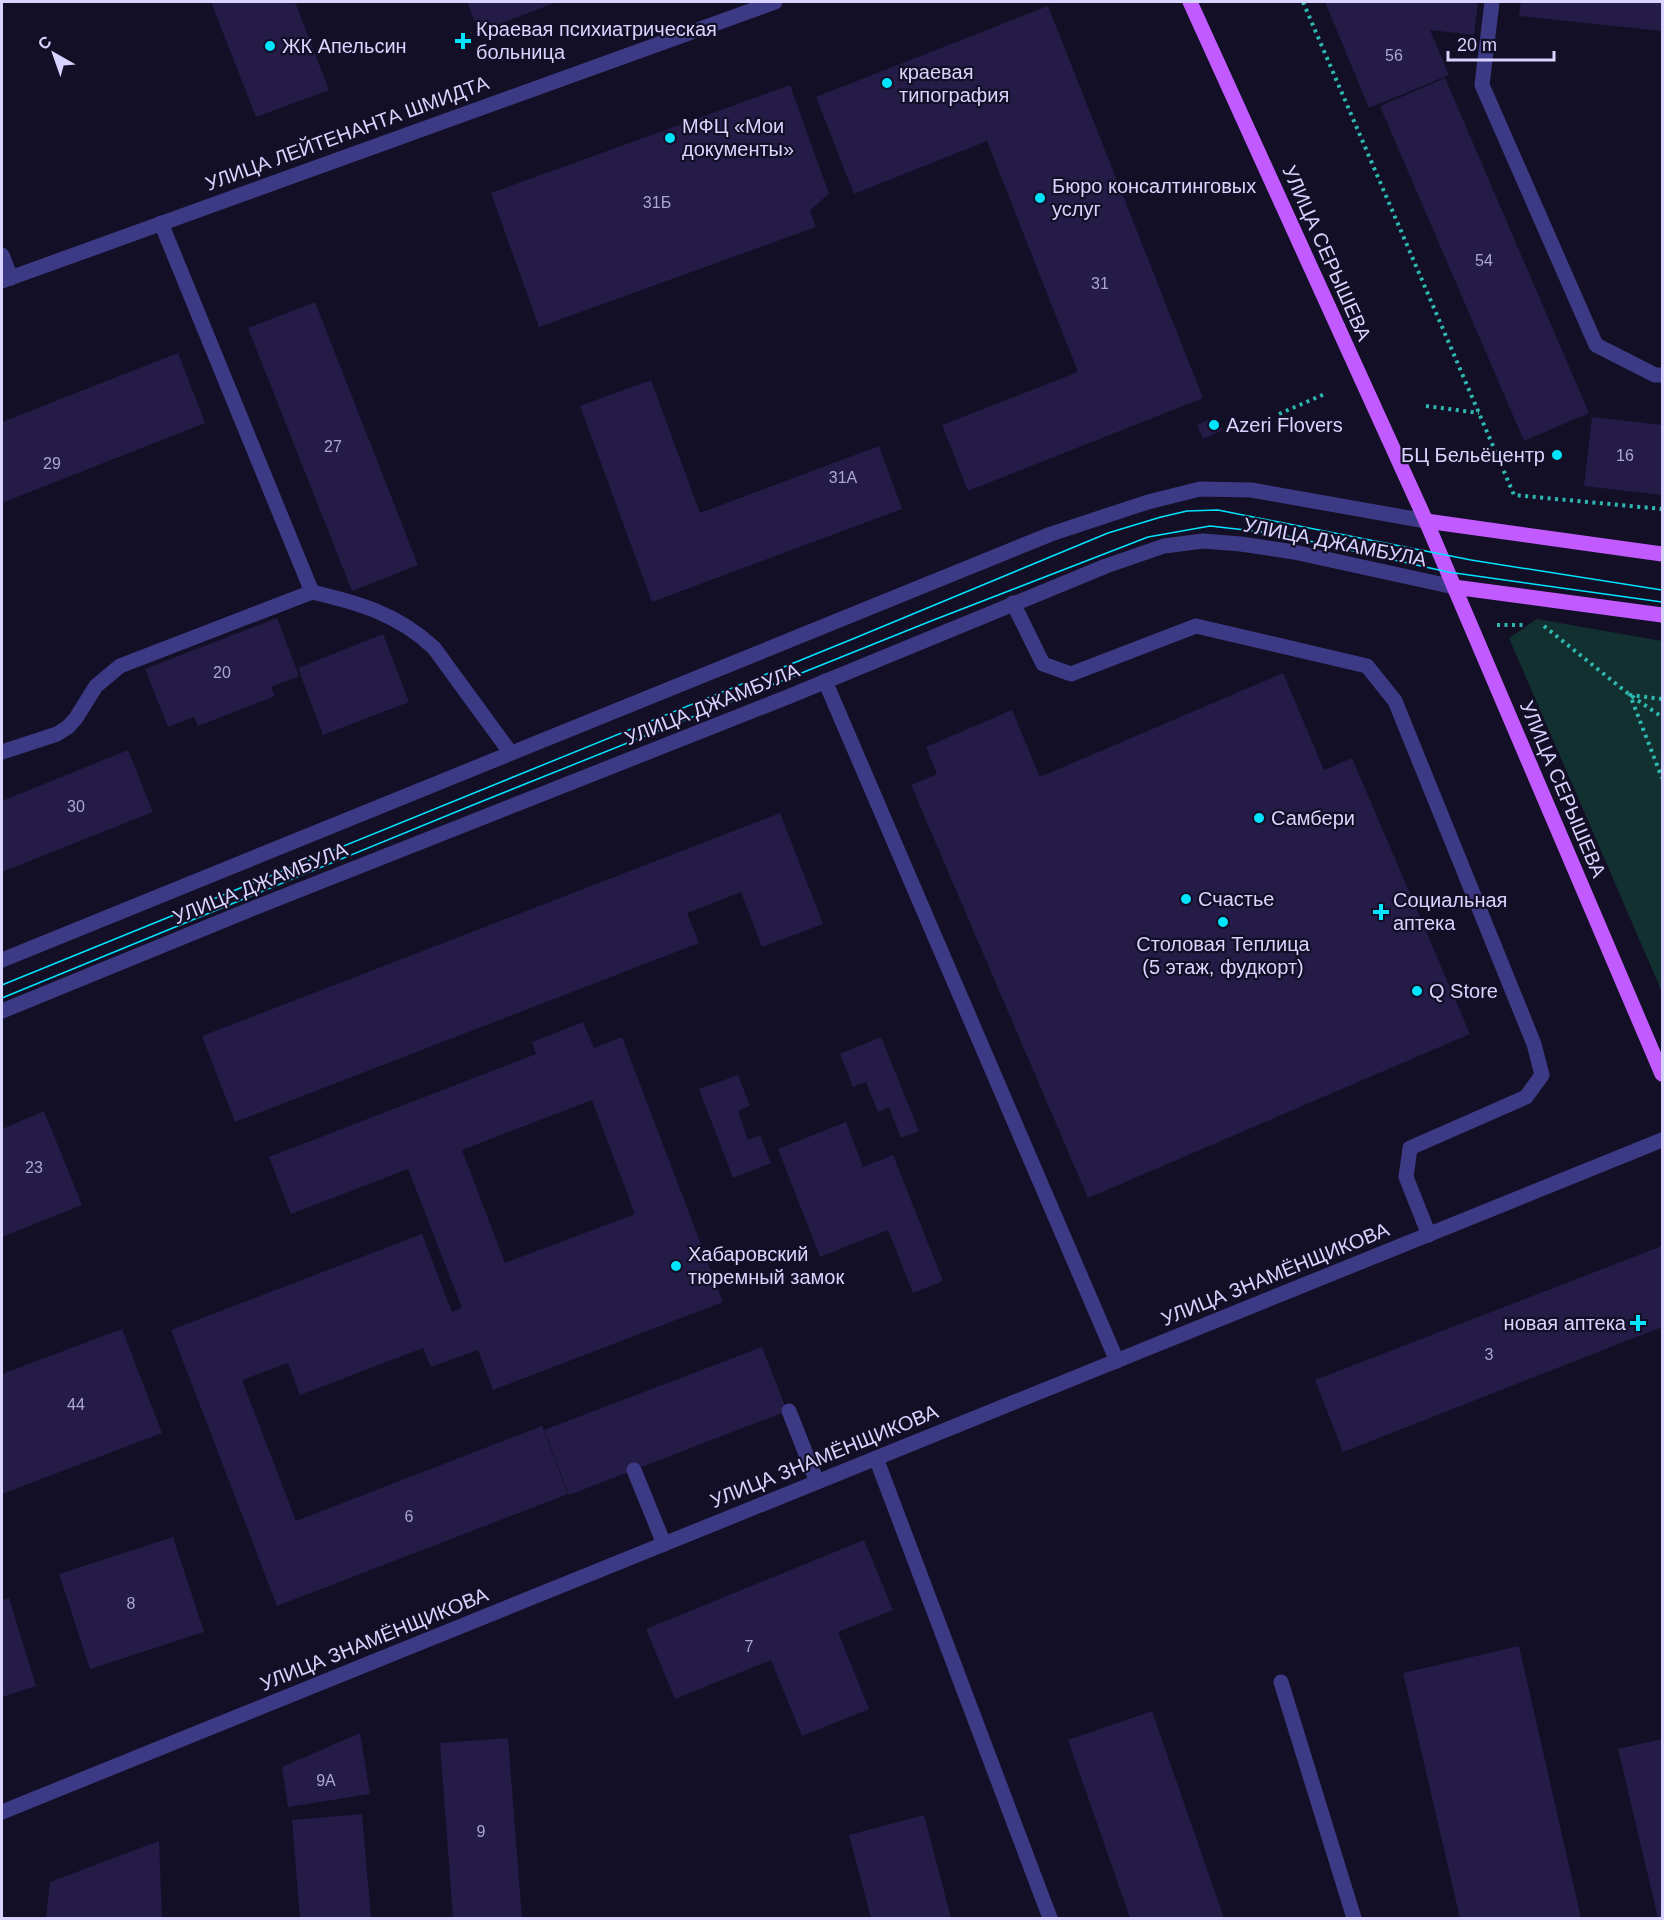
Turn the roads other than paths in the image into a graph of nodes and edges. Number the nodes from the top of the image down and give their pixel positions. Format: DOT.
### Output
graph roads {
  1 [pos="775,2"];
  2 [pos="1190,2"];
  3 [pos="1492,2"];
  4 [pos="161,223"];
  5 [pos="2,255"];
  6 [pos="6,279"];
  7 [pos="1662,375"];
  8 [pos="1426,521"];
  9 [pos="1662,554"];
  10 [pos="1454,587"];
  11 [pos="312,592"];
  12 [pos="1012,603"];
  13 [pos="1662,615"];
  14 [pos="825,681"];
  15 [pos="2,752"];
  16 [pos="510,752"];
  17 [pos="2,960"];
  18 [pos="2,1011"];
  19 [pos="1662,1074"];
  20 [pos="1662,1140"];
  21 [pos="1429,1235"];
  22 [pos="1117,1361"];
  23 [pos="789,1411"];
  24 [pos="876,1458"];
  25 [pos="634,1470"];
  26 [pos="818,1482"];
  27 [pos="664,1544"];
  28 [pos="1281,1682"];
  29 [pos="2,1812"];
  30 [pos="1050,1918"];
  31 [pos="1354,1918"];
  1 -- 4 [label="street, УЛИЦА ЛЕЙТЕНАНТА ШМИДТА"];
  2 -- 8 [label="main road, УЛИЦА СЕРЫШЕВА"];
  3 -- 7 [label="street"];
  4 -- 6 [label="street, УЛИЦА ЛЕЙТЕНАНТА ШМИДТА"];
  4 -- 11 [label="street"];
  5 -- 6 [label="street"];
  8 -- 9 [label="main road"];
  8 -- 10 [label="main road, УЛИЦА СЕРЫШЕВА"];
  8 -- 16 [label="street, УЛИЦА ДЖАМБУЛА"];
  10 -- 12 [label="street, УЛИЦА ДЖАМБУЛА"];
  10 -- 13 [label="main road"];
  10 -- 19 [label="main road, УЛИЦА СЕРЫШЕВА"];
  11 -- 15 [label="street"];
  11 -- 16 [label="street"];
  12 -- 14 [label="street, УЛИЦА ДЖАМБУЛА"];
  12 -- 21 [label="street"];
  14 -- 18 [label="street, УЛИЦА ДЖАМБУЛА"];
  14 -- 22 [label="street"];
  16 -- 17 [label="street, УЛИЦА ДЖАМБУЛА"];
  20 -- 21 [label="street, УЛИЦА ЗНАМЁНЩИКОВА"];
  21 -- 22 [label="street, УЛИЦА ЗНАМЁНЩИКОВА"];
  22 -- 24 [label="street, УЛИЦА ЗНАМЁНЩИКОВА"];
  23 -- 26 [label="street"];
  24 -- 26 [label="street, УЛИЦА ЗНАМЁНЩИКОВА"];
  24 -- 30 [label="street"];
  25 -- 27 [label="street"];
  26 -- 27 [label="street, УЛИЦА ЗНАМЁНЩИКОВА"];
  27 -- 29 [label="street, УЛИЦА ЗНАМЁНЩИКОВА"];
  28 -- 31 [label="street"];
}
